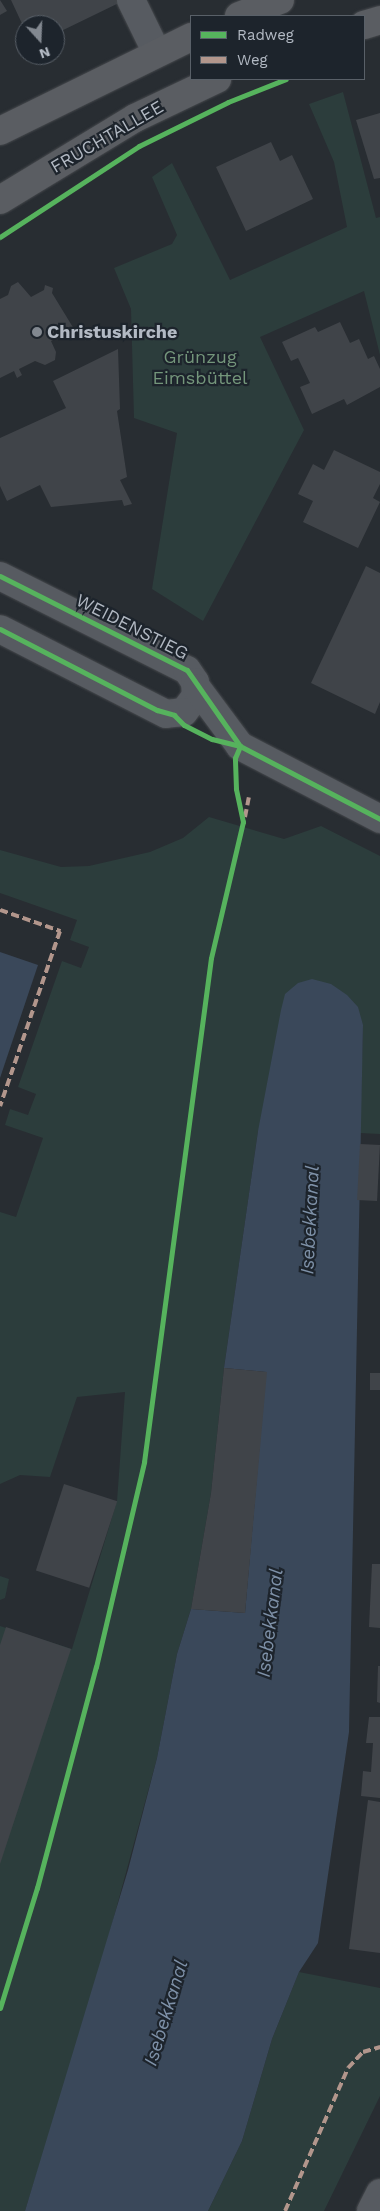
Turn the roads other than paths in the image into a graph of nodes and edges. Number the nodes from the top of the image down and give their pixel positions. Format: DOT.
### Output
graph roads {
  1 [pos="131,0"];
  2 [pos="280,0"];
  3 [pos="242,15"];
  4 [pos="380,20"];
  5 [pos="365,25"];
  6 [pos="190,37"];
  7 [pos="158,53"];
  8 [pos="214,80"];
  9 [pos="0,131"];
  10 [pos="0,200"];
  11 [pos="0,576"];
  12 [pos="0,629"];
  13 [pos="197,688"];
  14 [pos="380,820"];
  15 [pos="380,2193"];
  16 [pos="371,2211"];
  1 -- 7 [label="street"];
  2 -- 3 [label="main road"];
  4 -- 5 [label="main road"];
  6 -- 7 [label="main road"];
  7 -- 9 [label="main road"];
  8 -- 10 [label="main road, FRUCHTALLEE"];
  11 -- 13 [label="street, WEIDENSTIEG"];
  12 -- 13 [label="street"];
  13 -- 14 [label="street, WEIDENSTIEG"];
  15 -- 16 [label="street"];
}
